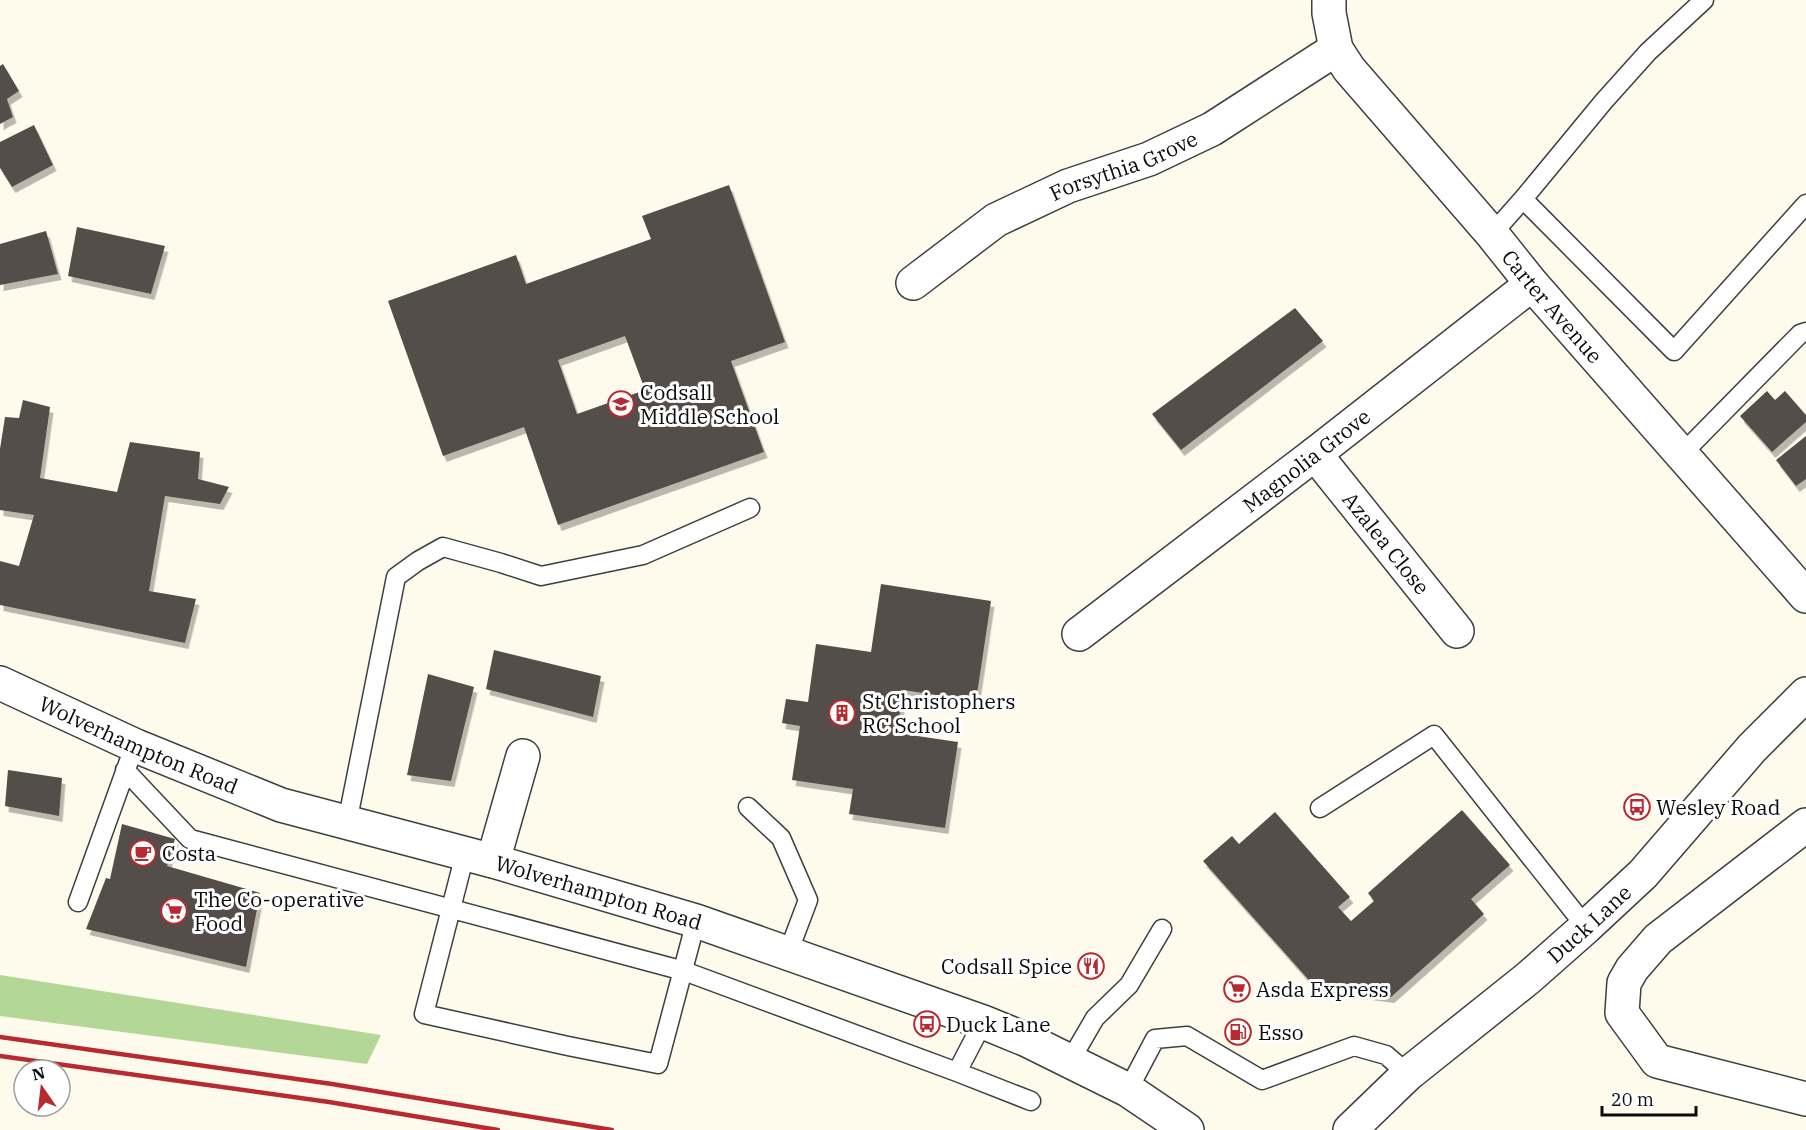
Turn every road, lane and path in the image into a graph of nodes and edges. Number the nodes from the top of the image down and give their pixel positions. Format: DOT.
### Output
graph roads {
  1 [pos="1329,0"];
  2 [pos="1704,0"];
  3 [pos="1336,49"];
  4 [pos="1523,199"];
  5 [pos="1806,204"];
  6 [pos="1492,234"];
  7 [pos="913,284"];
  8 [pos="1532,284"];
  9 [pos="1806,332"];
  10 [pos="1315,453"];
  11 [pos="1682,454"];
  12 [pos="750,508"];
  13 [pos="1806,596"];
  14 [pos="1457,631"];
  15 [pos="1078,634"];
  16 [pos="0,683"];
  17 [pos="1806,694"];
  18 [pos="523,756"];
  19 [pos="130,758"];
  20 [pos="748,807"];
  21 [pos="1320,808"];
  22 [pos="347,823"];
  23 [pos="1806,825"];
  24 [pos="479,858"];
  25 [pos="78,902"];
  26 [pos="450,909"];
  27 [pos="696,921"];
  28 [pos="1586,927"];
  29 [pos="1162,929"];
  30 [pos="788,953"];
  31 [pos="684,971"];
  32 [pos="983,1022"];
  33 [pos="1070,1061"];
  34 [pos="957,1072"];
  35 [pos="1408,1074"];
  36 [pos="1128,1090"];
  37 [pos="1806,1099"];
  38 [pos="1031,1101"];
  39 [pos="1187,1130"];
  40 [pos="1350,1130"];
  1 -- 3 [label="street, Carter Avenue"];
  2 -- 4 [label="lane"];
  3 -- 6 [label="street, Carter Avenue"];
  3 -- 7 [label="street, Forsythia Grove"];
  4 -- 5 [label="lane"];
  4 -- 6 [label="lane"];
  6 -- 8 [label="street, Carter Avenue"];
  8 -- 10 [label="street, Magnolia Grove"];
  8 -- 11 [label="street, Carter Avenue"];
  9 -- 11 [label="lane"];
  10 -- 14 [label="street, Azalea Close"];
  10 -- 15 [label="street, Magnolia Grove"];
  11 -- 13 [label="street, Carter Avenue"];
  12 -- 22 [label="lane"];
  16 -- 19 [label="street, Wolverhampton Road"];
  17 -- 28 [label="street, Duck Lane"];
  18 -- 24 [label="street"];
  19 -- 22 [label="street, Wolverhampton Road"];
  19 -- 25 [label="lane"];
  19 -- 26 [label="lane"];
  20 -- 30 [label="lane"];
  21 -- 28 [label="lane"];
  22 -- 24 [label="street, Wolverhampton Road"];
  23 -- 37 [label="street"];
  24 -- 26 [label="lane"];
  24 -- 27 [label="street, Wolverhampton Road"];
  26 -- 31 [label="lane"];
  26 -- 31 [label="lane"];
  27 -- 30 [label="street, Wolverhampton Road"];
  27 -- 31 [label="lane"];
  28 -- 35 [label="street, Duck Lane"];
  29 -- 33 [label="lane"];
  30 -- 32 [label="street, Wolverhampton Road"];
  31 -- 34 [label="lane"];
  32 -- 33 [label="street, Wolverhampton Road"];
  32 -- 34 [label="lane"];
  33 -- 36 [label="street, Wolverhampton Road"];
  34 -- 38 [label="lane"];
  35 -- 36 [label="lane"];
  35 -- 40 [label="street, Duck Lane"];
  36 -- 39 [label="street, Wolverhampton Road"];
}
